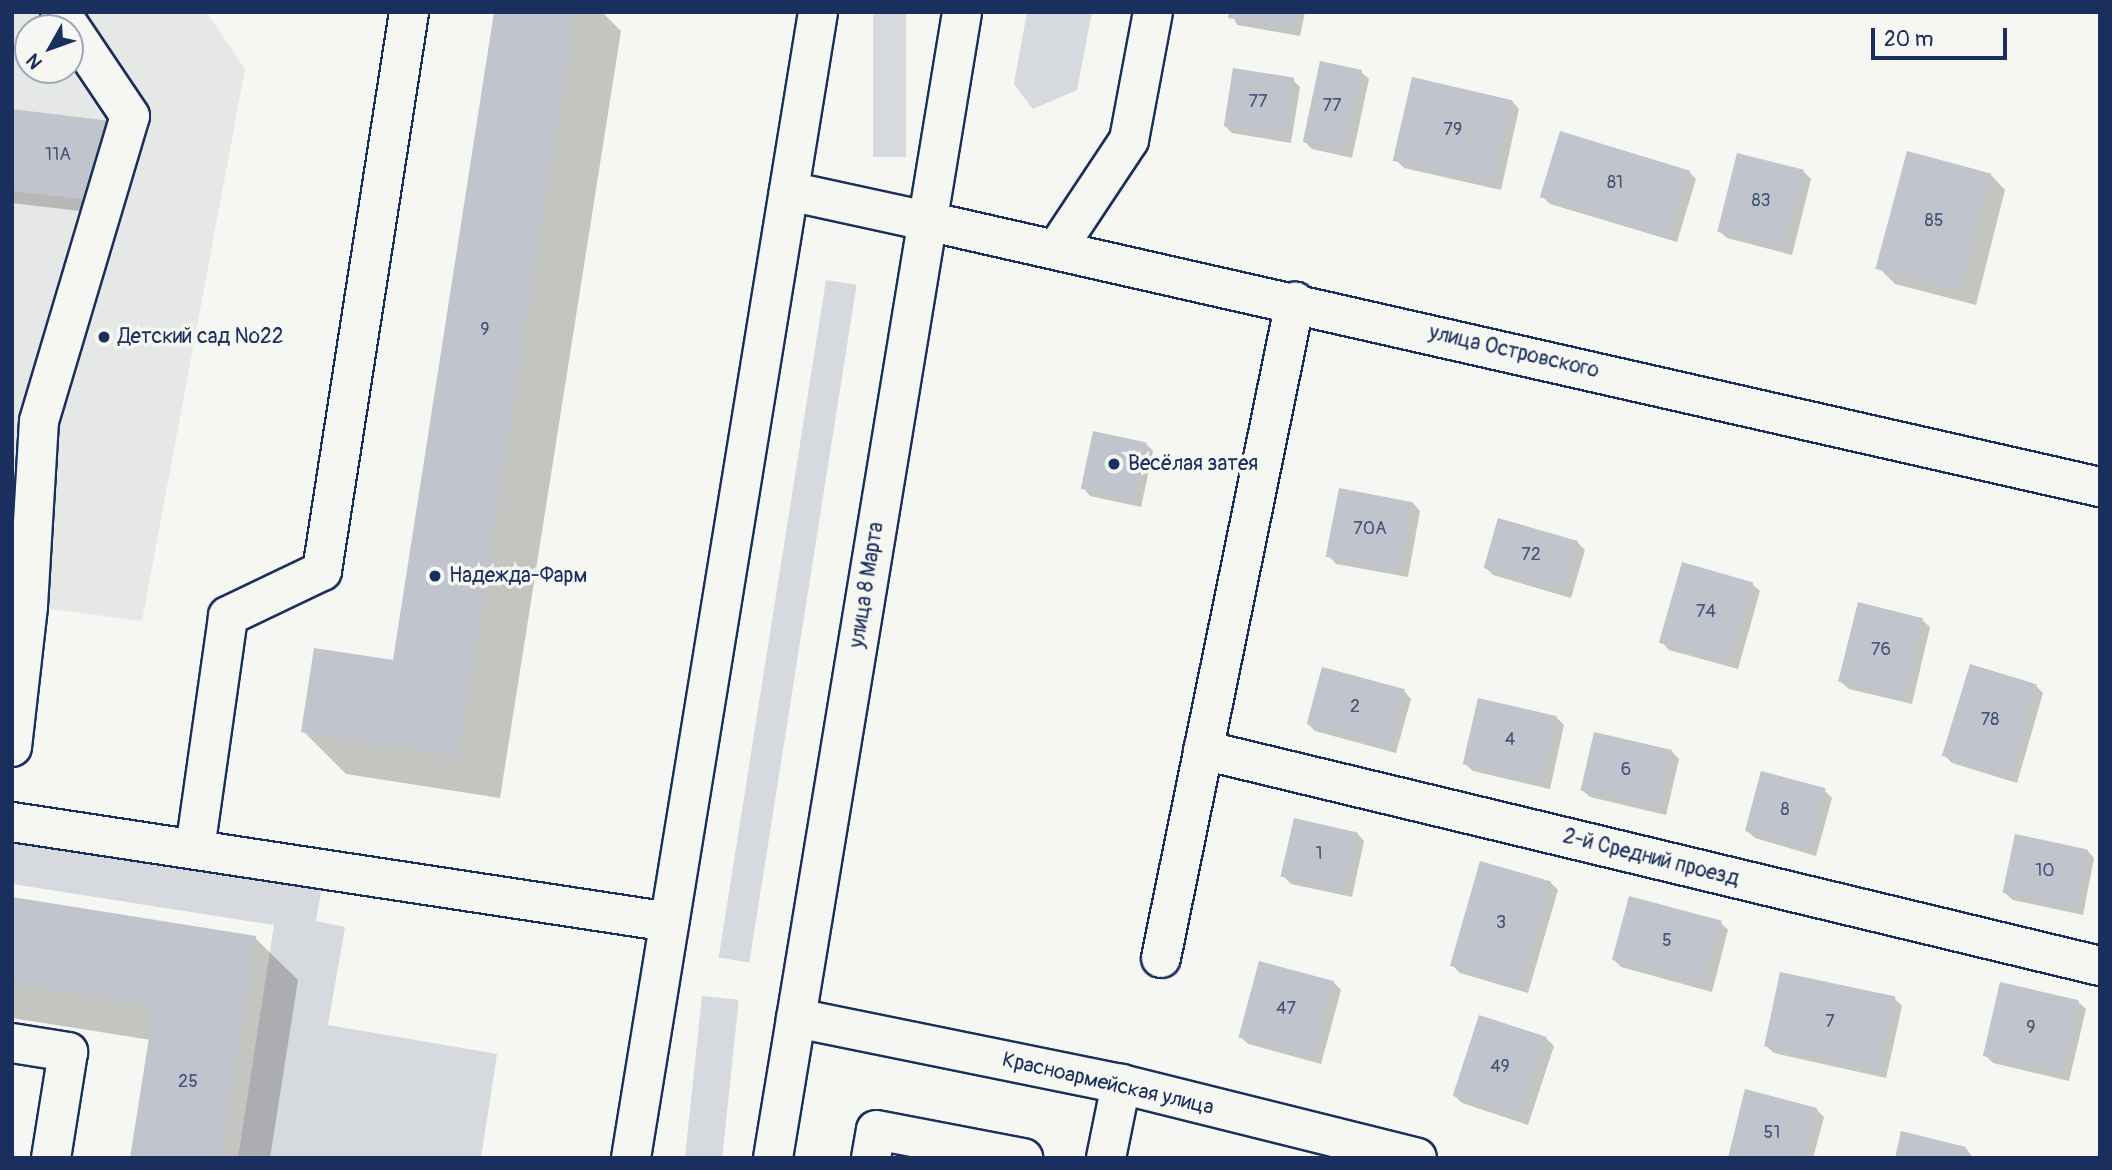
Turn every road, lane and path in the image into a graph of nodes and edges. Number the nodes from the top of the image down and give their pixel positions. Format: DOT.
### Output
graph roads {
  1 [pos="60,12"];
  2 [pos="409,12"];
  3 [pos="818,12"];
  4 [pos="962,12"];
  5 [pos="1153,12"];
  6 [pos="789,191"];
  7 [pos="928,221"];
  8 [pos="1056,250"];
  9 [pos="1295,302"];
  10 [pos="25,418"];
  11 [pos="2100,486"];
  12 [pos="12,747"];
  13 [pos="1203,750"];
  14 [pos="12,822"];
  15 [pos="195,849"];
  16 [pos="669,922"];
  17 [pos="1161,958"];
  18 [pos="2100,966"];
  19 [pos="796,1018"];
  20 [pos="12,1043"];
  21 [pos="1121,1084"];
  22 [pos="51,1158"];
  23 [pos="631,1158"];
  24 [pos="773,1158"];
  25 [pos="871,1158"];
  26 [pos="1023,1158"];
  27 [pos="1106,1158"];
  28 [pos="1418,1158"];
  1 -- 10 [label="street"];
  2 -- 15 [label="street"];
  3 -- 6 [label="street"];
  4 -- 7 [label="street, улица 8 Марта"];
  5 -- 8 [label="street"];
  6 -- 7 [label="street, улица Островского"];
  6 -- 16 [label="street"];
  7 -- 8 [label="street, улица Островского"];
  7 -- 19 [label="street, улица 8 Марта"];
  8 -- 9 [label="street, улица Островского"];
  9 -- 11 [label="street, улица Островского"];
  9 -- 13 [label="street"];
  10 -- 12 [label="street"];
  13 -- 17 [label="street"];
  13 -- 18 [label="street, 2-й Средний проезд"];
  14 -- 15 [label="street"];
  15 -- 16 [label="street"];
  16 -- 23 [label="street"];
  19 -- 21 [label="street, Красноармейская улица"];
  19 -- 24 [label="street, улица 8 Марта"];
  20 -- 22 [label="street"];
  21 -- 27 [label="street"];
  21 -- 28 [label="street, Красноармейская улица"];
  25 -- 26 [label="street"];
}
